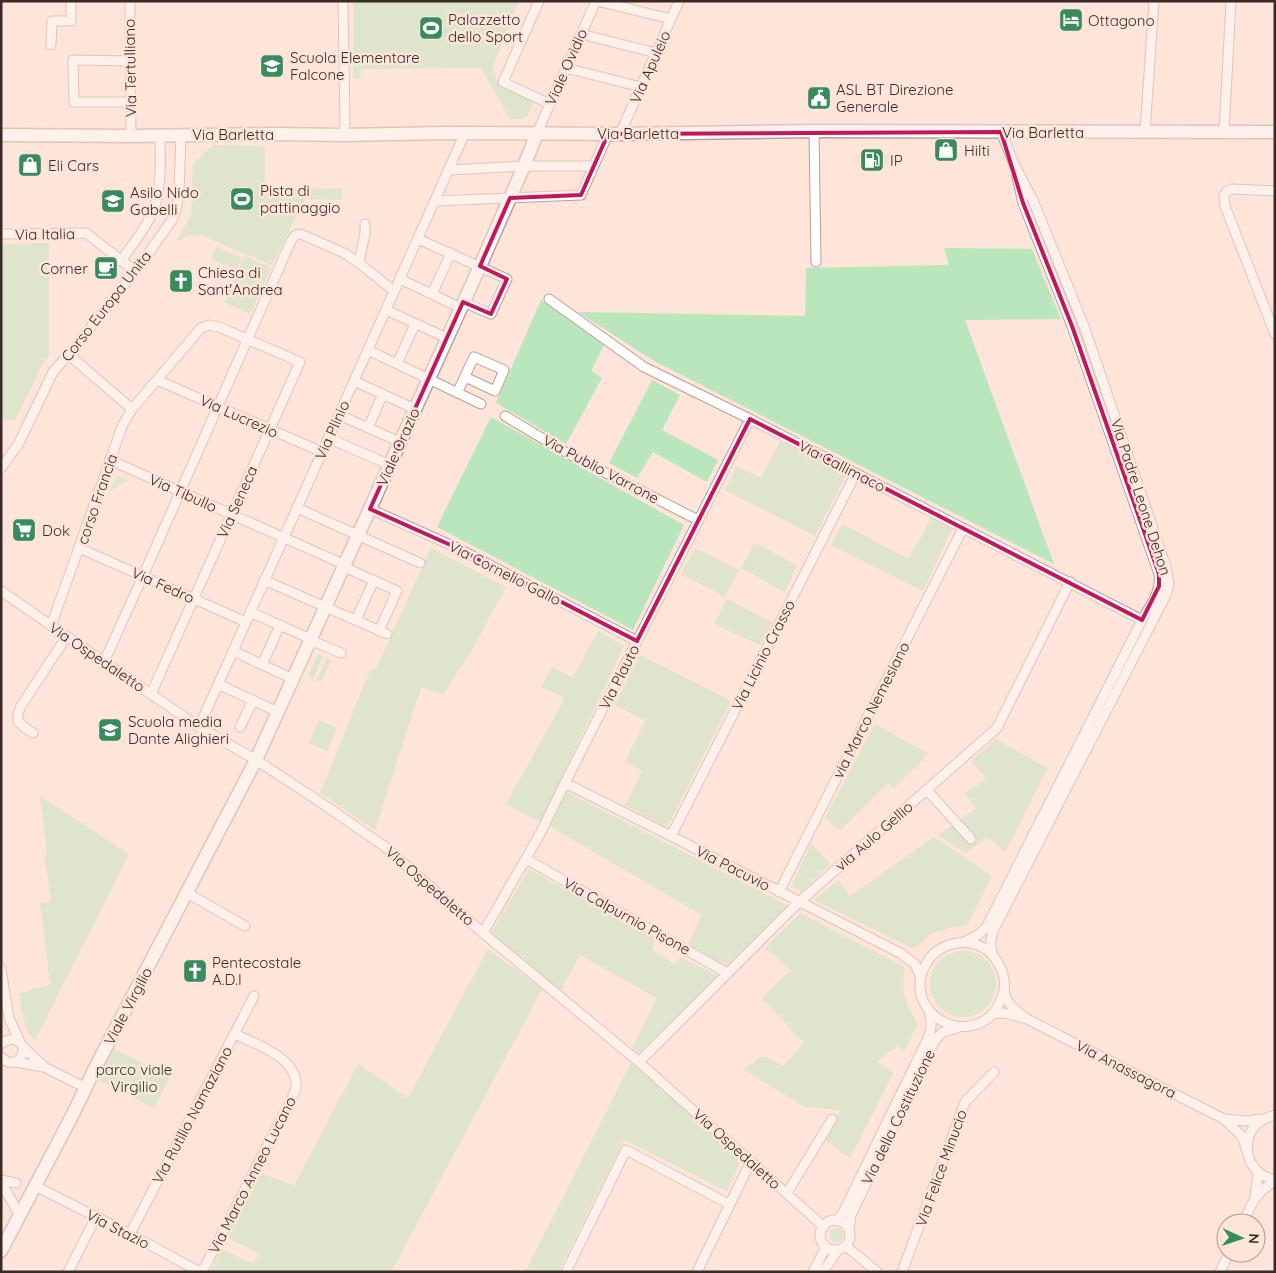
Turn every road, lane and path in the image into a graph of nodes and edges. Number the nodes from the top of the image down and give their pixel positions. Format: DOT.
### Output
graph roads {
  1 [pos="72,1"];
  2 [pos="130,1"];
  3 [pos="343,1"];
  4 [pos="539,1"];
  5 [pos="596,1"];
  6 [pos="679,1"];
  7 [pos="1154,1"];
  8 [pos="1231,1"];
  9 [pos="671,19"];
  10 [pos="581,34"];
  11 [pos="51,45"];
  12 [pos="656,53"];
  13 [pos="130,61"];
  14 [pos="566,68"];
  15 [pos="641,87"];
  16 [pos="131,102"];
  17 [pos="550,104"];
  18 [pos="814,132"];
  19 [pos="1001,132"];
  20 [pos="1145,132"];
  21 [pos="1224,132"];
  22 [pos="1275,132"];
  23 [pos="465,133"];
  24 [pos="537,133"];
  25 [pos="614,134"];
  26 [pos="1,135"];
  27 [pos="160,135"];
  28 [pos="181,135"];
  29 [pos="343,135"];
  30 [pos="131,136"];
  31 [pos="1014,164"];
  32 [pos="524,166"];
  33 [pos="594,166"];
  34 [pos="449,170"];
  35 [pos="1275,191"];
  36 [pos="510,198"];
  37 [pos="435,201"];
  38 [pos="365,224"];
  39 [pos="1,234"];
  40 [pos="418,239"];
  41 [pos="451,253"];
  42 [pos="121,261"];
  43 [pos="816,262"];
  44 [pos="358,263"];
  45 [pos="480,266"];
  46 [pos="134,271"];
  47 [pos="400,279"];
  48 [pos="394,291"];
  49 [pos="432,294"];
  50 [pos="549,299"];
  51 [pos="462,305"];
  52 [pos="386,310"];
  53 [pos="415,324"];
  54 [pos="1275,334"];
  55 [pos="447,338"];
  56 [pos="248,340"];
  57 [pos="368,350"];
  58 [pos="69,355"];
  59 [pos="397,364"];
  60 [pos="465,377"];
  61 [pos="157,380"];
  62 [pos="428,380"];
  63 [pos="354,381"];
  64 [pos="457,393"];
  65 [pos="383,394"];
  66 [pos="481,404"];
  67 [pos="218,406"];
  68 [pos="132,409"];
  69 [pos="415,409"];
  70 [pos="505,416"];
  71 [pos="346,418"];
  72 [pos="750,419"];
  73 [pos="368,428"];
  74 [pos="270,430"];
  75 [pos="328,438"];
  76 [pos="400,442"];
  77 [pos="322,452"];
  78 [pos="110,460"];
  79 [pos="390,465"];
  80 [pos="1,468"];
  81 [pos="856,473"];
  82 [pos="181,492"];
  83 [pos="297,508"];
  84 [pos="370,508"];
  85 [pos="232,514"];
  86 [pos="698,520"];
  87 [pos="964,528"];
  88 [pos="358,536"];
  89 [pos="284,537"];
  90 [pos="79,548"];
  91 [pos="420,563"];
  92 [pos="344,566"];
  93 [pos="143,576"];
  94 [pos="264,580"];
  95 [pos="374,580"];
  96 [pos="1070,582"];
  97 [pos="1,591"];
  98 [pos="194,598"];
  99 [pos="325,607"];
  100 [pos="250,612"];
  101 [pos="356,620"];
  102 [pos="1142,620"];
  103 [pos="246,622"];
  104 [pos="280,625"];
  105 [pos="51,626"];
  106 [pos="67,636"];
  107 [pos="311,640"];
  108 [pos="637,641"];
  109 [pos="233,651"];
  110 [pos="341,653"];
  111 [pos="104,662"];
  112 [pos="262,665"];
  113 [pos="293,679"];
  114 [pos="218,684"];
  115 [pos="151,694"];
  116 [pos="253,700"];
  117 [pos="278,712"];
  118 [pos="199,727"];
  119 [pos="240,727"];
  120 [pos="33,733"];
  121 [pos="256,760"];
  122 [pos="565,783"];
  123 [pos="927,790"];
  124 [pos="671,836"];
  125 [pos="971,839"];
  126 [pos="526,860"];
  127 [pos="779,892"];
  128 [pos="187,893"];
  129 [pos="799,902"];
  130 [pos="245,926"];
  131 [pos="483,933"];
  132 [pos="964,942"];
  133 [pos="940,948"];
  134 [pos="900,954"];
  135 [pos="993,956"];
  136 [pos="1,969"];
  137 [pos="727,973"];
  138 [pos="921,978"];
  139 [pos="1004,991"];
  140 [pos="254,996"];
  141 [pos="929,1010"];
  142 [pos="992,1014"];
  143 [pos="10,1018"];
  144 [pos="1027,1019"];
  145 [pos="969,1026"];
  146 [pos="235,1034"];
  147 [pos="3,1042"];
  148 [pos="21,1044"];
  149 [pos="1,1058"];
  150 [pos="15,1062"];
  151 [pos="639,1062"];
  152 [pos="46,1068"];
  153 [pos="994,1072"];
  154 [pos="86,1088"];
  155 [pos="1275,1115"];
  156 [pos="1265,1118"];
  157 [pos="1224,1119"];
  158 [pos="832,1120"];
  159 [pos="1248,1154"];
  160 [pos="751,1161"];
  161 [pos="1258,1172"];
  162 [pos="1275,1180"];
  163 [pos="1,1181"];
  164 [pos="16,1183"];
  165 [pos="35,1186"];
  166 [pos="786,1193"];
  167 [pos="1255,1197"];
  168 [pos="730,1204"];
  169 [pos="1248,1213"];
  170 [pos="20,1216"];
  171 [pos="96,1217"];
  172 [pos="837,1221"];
  173 [pos="824,1227"];
  174 [pos="849,1230"];
  175 [pos="130,1234"];
  176 [pos="826,1247"];
  177 [pos="842,1248"];
  178 [pos="1,1251"];
  179 [pos="68,1272"];
  180 [pos="201,1272"];
  181 [pos="566,1272"];
  182 [pos="696,1272"];
  183 [pos="814,1272"];
  184 [pos="823,1272"];
  185 [pos="877,1272"];
  186 [pos="902,1272"];
  1 -- 11 [label="street"];
  2 -- 13 [label="street, Via Tertulliano"];
  3 -- 29 [label="street"];
  4 -- 17 [label="street"];
  5 -- 9 [label="street"];
  5 -- 10 [label="street, Viale Ovidio"];
  6 -- 9 [label="street, Via Apuleio"];
  7 -- 20 [label="street"];
  8 -- 21 [label="street"];
  9 -- 12 [label="street, Via Apuleio"];
  10 -- 12 [label="street"];
  10 -- 14 [label="street, Viale Ovidio"];
  12 -- 15 [label="street, Via Apuleio"];
  13 -- 16 [label="street, Via Tertulliano"];
  13 -- 16 [label="street"];
  14 -- 15 [label="street"];
  14 -- 17 [label="street, Viale Ovidio"];
  15 -- 25 [label="street, Via Apuleio"];
  16 -- 30 [label="street, Via Tertulliano"];
  17 -- 24 [label="street, Viale Ovidio"];
  18 -- 19 [label="main road, Via Barletta"];
  18 -- 25 [label="main road, Via Barletta"];
  18 -- 43 [label="street"];
  19 -- 20 [label="main road, Via Barletta"];
  19 -- 31 [label="street, Via Padre Leone Dehon"];
  20 -- 21 [label="main road, Via Barletta"];
  21 -- 22 [label="main road, Via Barletta"];
  23 -- 24 [label="main road, Via Barletta"];
  23 -- 29 [label="main road, Via Barletta"];
  23 -- 34 [label="street, Via Plinio"];
  24 -- 25 [label="main road, Via Barletta"];
  24 -- 32 [label="main road, Viale Orazio"];
  25 -- 33 [label="street, Via Apuleio"];
  26 -- 30 [label="main road, Via Barletta"];
  27 -- 28 [label="main road, Via Barletta"];
  27 -- 30 [label="main road, Via Barletta"];
  27 -- 42 [label="street"];
  28 -- 29 [label="main road, Via Barletta"];
  28 -- 46 [label="street, Corso Europa Unita"];
  31 -- 102 [label="street, Via Padre Leone Dehon"];
  31 -- 135 [label="street, Via Padre Leone Dehon"];
  32 -- 33 [label="street"];
  32 -- 34 [label="street"];
  32 -- 36 [label="main road, Viale Orazio"];
  33 -- 36 [label="street, Via Apuleio"];
  34 -- 37 [label="street, Via Plinio"];
  35 -- 54 [label="street"];
  36 -- 37 [label="street"];
  36 -- 45 [label="main road, Viale Orazio"];
  37 -- 40 [label="street, Via Plinio"];
  38 -- 44 [label="street"];
  39 -- 42 [label="street, Via Italia"];
  40 -- 41 [label="street"];
  40 -- 47 [label="street, Via Plinio"];
  41 -- 45 [label="street"];
  41 -- 49 [label="street"];
  42 -- 46 [label="street, Via Italia"];
  44 -- 48 [label="street"];
  44 -- 56 [label="street"];
  45 -- 51 [label="main road, Viale Orazio"];
  45 -- 51 [label="street"];
  46 -- 58 [label="street, Corso Europa Unita"];
  47 -- 48 [label="street, Via Plinio"];
  47 -- 49 [label="street"];
  48 -- 52 [label="street, Via Plinio"];
  49 -- 51 [label="street"];
  50 -- 72 [label="street, Via Callimaco"];
  51 -- 55 [label="main road, Viale Orazio"];
  52 -- 53 [label="street"];
  52 -- 57 [label="street, Via Plinio"];
  53 -- 55 [label="street"];
  53 -- 59 [label="street"];
  55 -- 62 [label="main road, Viale Orazio"];
  56 -- 61 [label="street, corso Francia"];
  56 -- 67 [label="street"];
  56 -- 74 [label="street, Via Seneca"];
  57 -- 59 [label="street"];
  57 -- 63 [label="street, Via Plinio"];
  58 -- 68 [label="street"];
  58 -- 80 [label="street, Corso Europa Unita"];
  59 -- 62 [label="street"];
  60 -- 60 [label="street"];
  60 -- 64 [label="street"];
  61 -- 67 [label="street, Via Lucrezio"];
  61 -- 68 [label="street, corso Francia"];
  62 -- 64 [label="street"];
  62 -- 69 [label="main road, Viale Orazio"];
  63 -- 65 [label="street"];
  63 -- 75 [label="street, Via Plinio"];
  64 -- 66 [label="street"];
  65 -- 69 [label="street"];
  65 -- 73 [label="street"];
  67 -- 74 [label="street, Via Lucrezio"];
  67 -- 82 [label="street"];
  68 -- 78 [label="street, corso Francia"];
  69 -- 76 [label="main road, Viale Orazio"];
  70 -- 86 [label="street, Via Publio Varrone"];
  71 -- 73 [label="street"];
  72 -- 81 [label="street, Via Callimaco"];
  72 -- 86 [label="street, Via Plauto"];
  73 -- 76 [label="street"];
  74 -- 77 [label="street, Via Lucrezio"];
  74 -- 85 [label="street, Via Seneca"];
  75 -- 77 [label="street, Via Plinio"];
  75 -- 79 [label="street"];
  76 -- 79 [label="main road, Viale Orazio"];
  77 -- 83 [label="street, Via Plinio"];
  78 -- 82 [label="street, Via Tibullo"];
  78 -- 90 [label="street, corso Francia"];
  79 -- 84 [label="main road, Viale Orazio"];
  81 -- 87 [label="street, Via Callimaco"];
  81 -- 124 [label="street, Via Licinio Crasso"];
  82 -- 85 [label="street, Via Tibullo"];
  82 -- 93 [label="street"];
  83 -- 88 [label="street"];
  83 -- 89 [label="street, Via Plinio"];
  84 -- 88 [label="main road, Viale Orazio"];
  84 -- 108 [label="street, Via Cornelio Gallo"];
  85 -- 89 [label="street, Via Tibullo"];
  85 -- 98 [label="street, Via Seneca"];
  86 -- 108 [label="street, Via Plauto"];
  87 -- 96 [label="street, Via Callimaco"];
  87 -- 127 [label="street, via Marco Nemesiano"];
  88 -- 91 [label="street"];
  88 -- 92 [label="main road, Viale Orazio"];
  89 -- 92 [label="street, Via Tibullo"];
  89 -- 94 [label="street, Via Plinio"];
  90 -- 93 [label="street, Via Fedro"];
  90 -- 105 [label="street, corso Francia"];
  92 -- 95 [label="street, Via Tibullo"];
  92 -- 99 [label="main road, Viale Orazio"];
  93 -- 98 [label="street, Via Fedro"];
  93 -- 111 [label="street"];
  94 -- 99 [label="street"];
  94 -- 100 [label="street, Via Plinio"];
  95 -- 101 [label="street"];
  95 -- 101 [label="street, Via Tibullo"];
  96 -- 102 [label="street, Via Callimaco"];
  96 -- 123 [label="street, via Aulo Gellio"];
  97 -- 105 [label="street, Via Ospedaletto"];
  98 -- 103 [label="street, Via Fedro"];
  98 -- 115 [label="street, Via Seneca"];
  99 -- 101 [label="street"];
  99 -- 107 [label="main road, Viale Orazio"];
  100 -- 103 [label="street, Via Plinio"];
  100 -- 104 [label="street"];
  102 -- 132 [label="street, Via Padre Leone Dehon"];
  103 -- 109 [label="street, Via Plinio"];
  104 -- 107 [label="street"];
  104 -- 112 [label="street"];
  105 -- 106 [label="street, Via Ospedaletto"];
  106 -- 111 [label="street, Via Ospedaletto"];
  106 -- 120 [label="street"];
  107 -- 110 [label="street"];
  107 -- 113 [label="main road, Viale Orazio"];
  108 -- 122 [label="street, Via Plauto"];
  109 -- 112 [label="street"];
  109 -- 114 [label="street, Via Plinio"];
  111 -- 115 [label="street, Via Ospedaletto"];
  112 -- 113 [label="street"];
  113 -- 117 [label="main road, Viale Orazio"];
  114 -- 116 [label="street"];
  114 -- 118 [label="street, Via Plinio"];
  115 -- 118 [label="street, Via Ospedaletto"];
  116 -- 117 [label="street"];
  116 -- 119 [label="street"];
  117 -- 121 [label="main road, Viale Orazio"];
  118 -- 121 [label="street, Via Ospedaletto"];
  121 -- 128 [label="main road, Viale Virgilio"];
  121 -- 131 [label="street, Via Ospedaletto"];
  122 -- 124 [label="street, Via Pacuvio"];
  122 -- 126 [label="street, Via Plauto"];
  123 -- 125 [label="street"];
  123 -- 129 [label="street, via Aulo Gellio"];
  124 -- 127 [label="street, Via Pacuvio"];
  126 -- 131 [label="street, Via Plauto"];
  126 -- 137 [label="street, Via Calpurnio Pisone"];
  127 -- 129 [label="street, Via Pacuvio"];
  128 -- 130 [label="street"];
  128 -- 154 [label="main road, Viale Virgilio"];
  129 -- 134 [label="street, Via Pacuvio"];
  129 -- 137 [label="street, via Aulo Gellio"];
  131 -- 151 [label="street, Via Ospedaletto"];
  132 -- 133 [label="street"];
  132 -- 135 [label="street"];
  133 -- 134 [label="street, Via Pacuvio"];
  133 -- 138 [label="street"];
  134 -- 138 [label="street, Via Pacuvio"];
  135 -- 139 [label="street"];
  136 -- 143 [label="street"];
  137 -- 151 [label="street, via Aulo Gellio"];
  138 -- 141 [label="street, Via della Costituzione"];
  139 -- 142 [label="street"];
  139 -- 144 [label="street, Via Anassagora"];
  140 -- 146 [label="street, Via Rutilio Namaziano"];
  141 -- 145 [label="street"];
  141 -- 172 [label="street, Via della Costituzione"];
  142 -- 144 [label="street, Via Anassagora"];
  142 -- 145 [label="street, Via della Costituzione"];
  143 -- 147 [label="street"];
  143 -- 148 [label="street"];
  144 -- 157 [label="street, Via Anassagora"];
  145 -- 174 [label="street, Via della Costituzione"];
  146 -- 175 [label="street, Via Rutilio Namaziano"];
  146 -- 180 [label="street, Via Marco Anneo Lucano"];
  147 -- 148 [label="street"];
  148 -- 150 [label="street"];
  148 -- 152 [label="street"];
  149 -- 150 [label="street"];
  150 -- 152 [label="street"];
  151 -- 160 [label="street, Via Ospedaletto"];
  152 -- 154 [label="street"];
  153 -- 186 [label="street, Via Felice Minucio"];
  154 -- 165 [label="main road, Viale Virgilio"];
  155 -- 156 [label="street, Via Anassagora"];
  156 -- 157 [label="street, Via Anassagora"];
  156 -- 159 [label="street"];
  157 -- 159 [label="street, Via Anassagora"];
  158 -- 166 [label="street"];
  159 -- 161 [label="street, Via Anassagora"];
  160 -- 166 [label="street, Via Ospedaletto"];
  160 -- 168 [label="street"];
  161 -- 162 [label="street"];
  161 -- 167 [label="street"];
  162 -- 167 [label="street"];
  163 -- 164 [label="street"];
  163 -- 170 [label="street"];
  165 -- 170 [label="main road, Viale Virgilio"];
  165 -- 171 [label="street, Via Stazio"];
  166 -- 173 [label="street, Via Ospedaletto"];
  167 -- 169 [label="street"];
  168 -- 181 [label="street"];
  168 -- 182 [label="street"];
  170 -- 178 [label="main road, Viale Virgilio"];
  171 -- 175 [label="street, Via Stazio"];
  171 -- 179 [label="street"];
  172 -- 173 [label="street"];
  172 -- 174 [label="street"];
  173 -- 176 [label="street"];
  174 -- 177 [label="street, Via della Costituzione"];
  175 -- 180 [label="street, Via Stazio"];
  176 -- 177 [label="street"];
  176 -- 183 [label="street"];
  177 -- 184 [label="street, Via della Costituzione"];
  177 -- 185 [label="street"];
}
